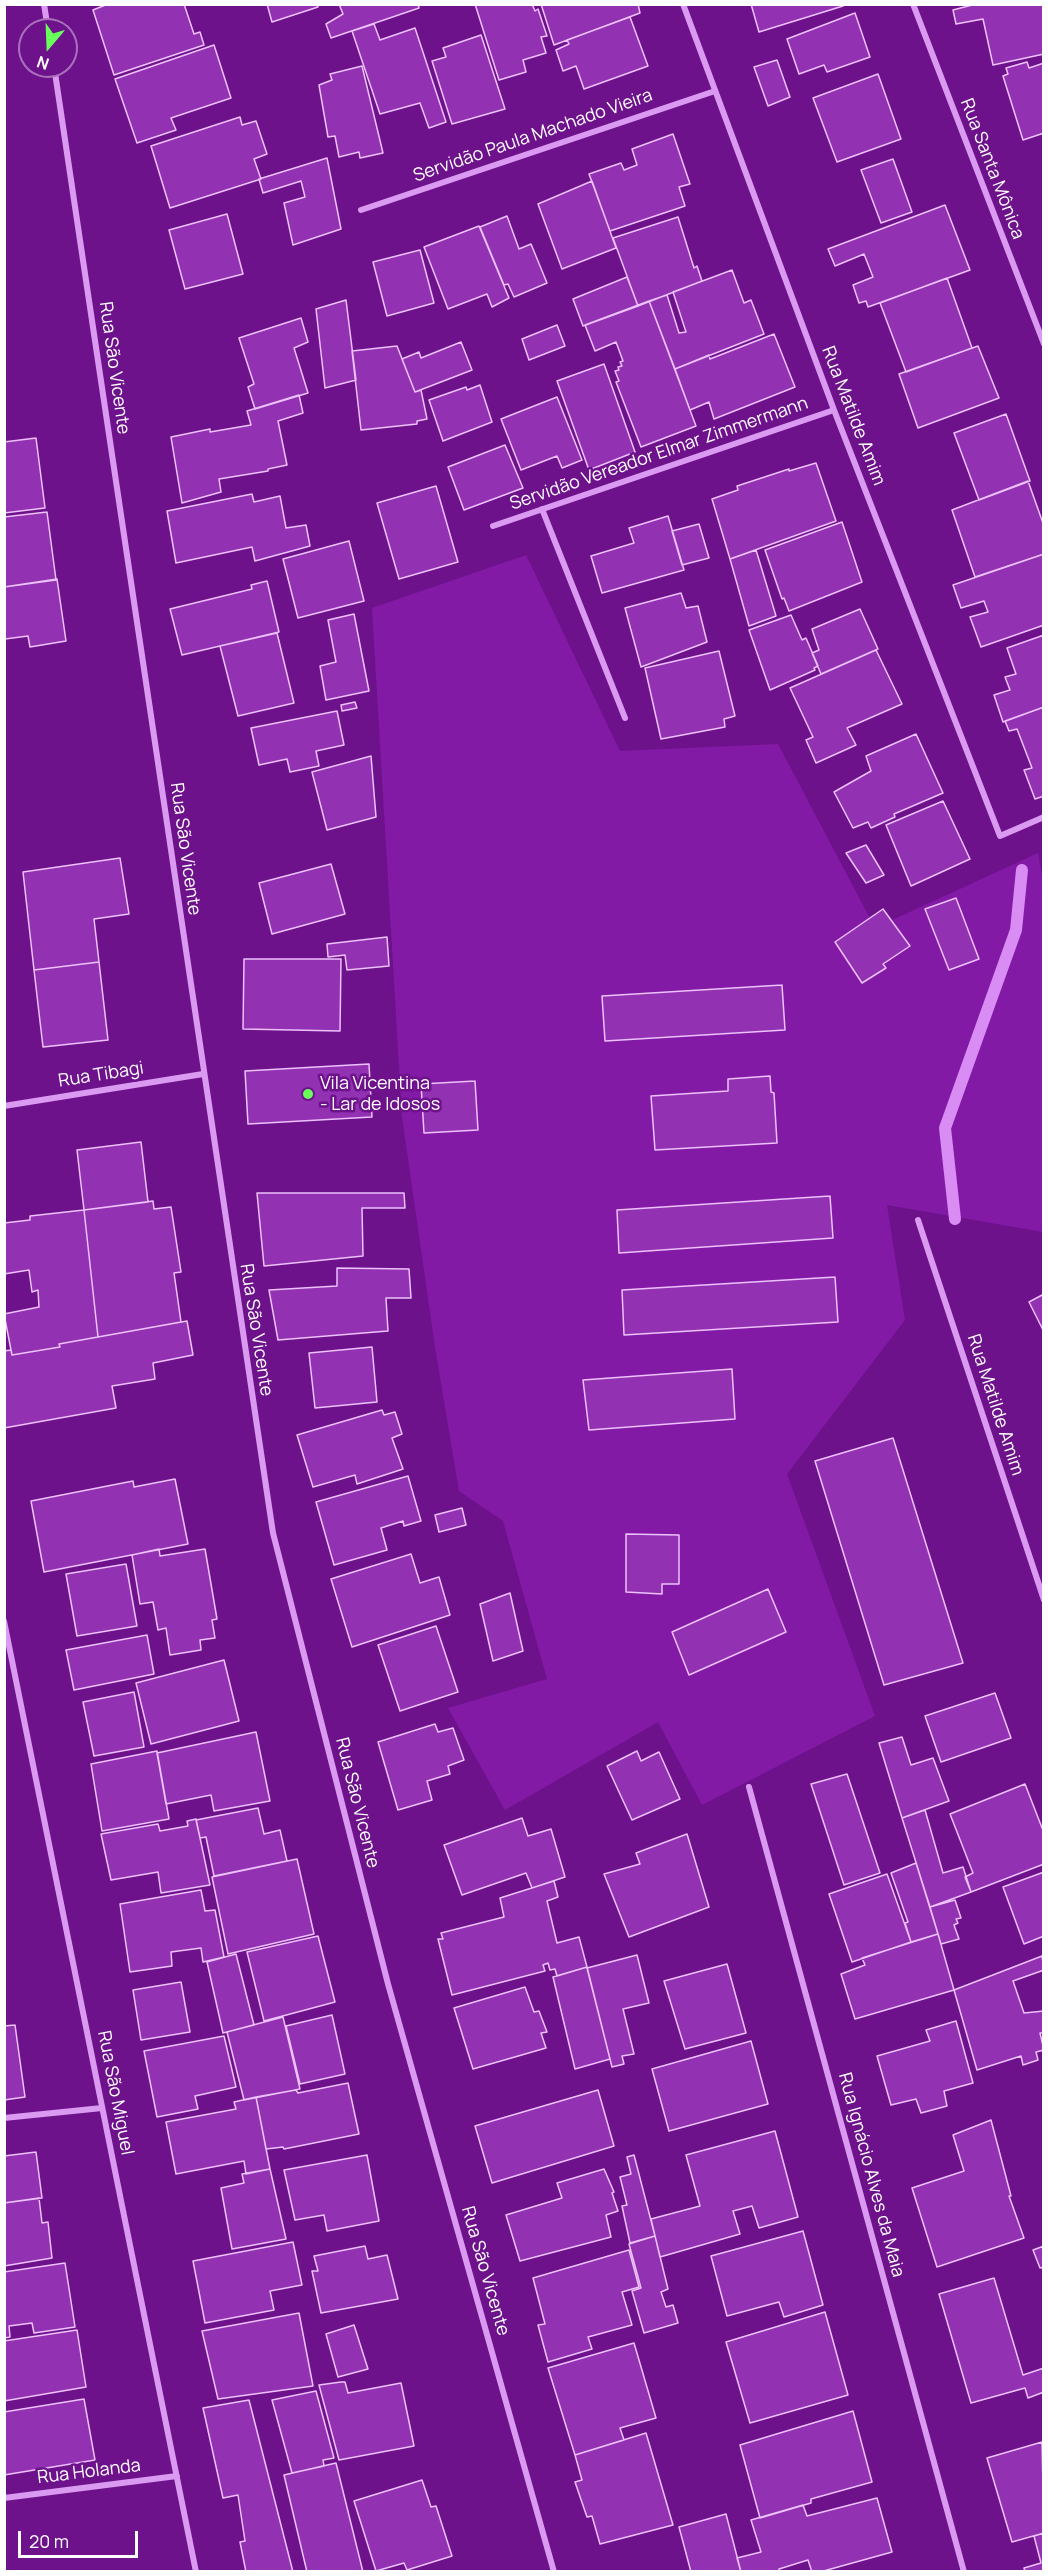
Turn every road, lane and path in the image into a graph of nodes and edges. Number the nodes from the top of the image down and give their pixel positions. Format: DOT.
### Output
graph roads {
  1 [pos="683,4"];
  2 [pos="913,4"];
  3 [pos="56,78"];
  4 [pos="715,91"];
  5 [pos="361,210"];
  6 [pos="1044,344"];
  7 [pos="834,410"];
  8 [pos="542,509"];
  9 [pos="493,526"];
  10 [pos="625,718"];
  11 [pos="1044,817"];
  12 [pos="203,1074"];
  13 [pos="4,1106"];
  14 [pos="918,1220"];
  15 [pos="1044,1600"];
  16 [pos="4,1621"];
  17 [pos="749,1786"];
  18 [pos="102,2108"];
  19 [pos="4,2118"];
  20 [pos="177,2476"];
  21 [pos="4,2498"];
  22 [pos="196,2571"];
  23 [pos="554,2571"];
  24 [pos="964,2571"];
  1 -- 4 [label="street, Rua Matilde Amim"];
  2 -- 6 [label="street, Rua Santa Mônica"];
  3 -- 12 [label="street, Rua São Vicente"];
  4 -- 5 [label="street, Servidão Paula Machado Vieira"];
  4 -- 7 [label="street, Rua Matilde Amim"];
  7 -- 8 [label="street, Servidão Vereador Elmar Zimmermann"];
  7 -- 11 [label="street, Rua Matilde Amim"];
  8 -- 9 [label="street, Servidão Vereador Elmar Zimmermann"];
  8 -- 10 [label="street"];
  12 -- 13 [label="street, Rua Tibagi"];
  12 -- 23 [label="street, Rua São Vicente"];
  14 -- 15 [label="street, Rua Matilde Amim"];
  16 -- 18 [label="street, Rua São Miguel"];
  17 -- 24 [label="street, Rua Ignácio Alves da Maia"];
  18 -- 19 [label="street"];
  18 -- 20 [label="street, Rua São Miguel"];
  20 -- 21 [label="street, Rua Holanda"];
  20 -- 22 [label="street, Rua São Miguel"];
}
